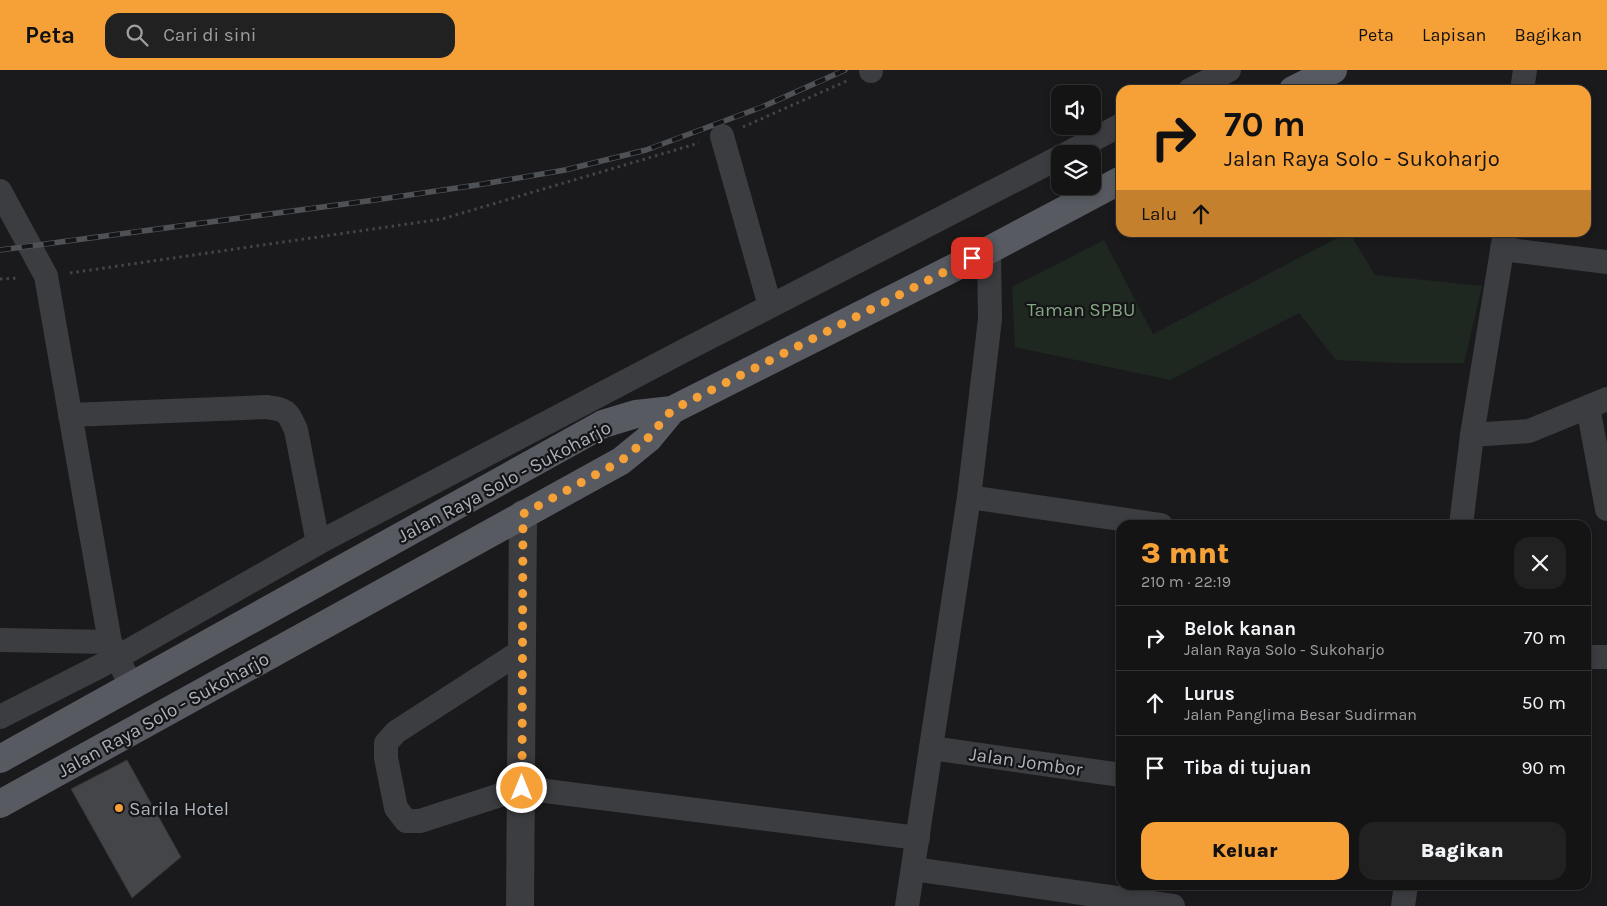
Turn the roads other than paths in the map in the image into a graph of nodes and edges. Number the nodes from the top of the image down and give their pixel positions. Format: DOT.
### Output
graph roads {
  1 [pos="1229,70"];
  2 [pos="1333,70"];
  3 [pos="1525,70"];
  4 [pos="1200,85"];
  5 [pos="1303,85"];
  6 [pos="1523,85"];
  7 [pos="1116,129"];
  8 [pos="722,136"];
  9 [pos="1084,145"];
  10 [pos="1051,162"];
  11 [pos="1116,183"];
  12 [pos="0,191"];
  13 [pos="1504,241"];
  14 [pos="989,250"];
  15 [pos="1607,262"];
  16 [pos="770,306"];
  17 [pos="1597,403"];
  18 [pos="672,410"];
  19 [pos="70,416"];
  20 [pos="1472,435"];
  21 [pos="969,497"];
  22 [pos="1607,509"];
  23 [pos="523,514"];
  24 [pos="1127,520"];
  25 [pos="1462,520"];
  26 [pos="318,543"];
  27 [pos="0,640"];
  28 [pos="113,650"];
  29 [pos="523,650"];
  30 [pos="1591,657"];
  31 [pos="1607,657"];
  32 [pos="131,686"];
  33 [pos="0,717"];
  34 [pos="931,748"];
  35 [pos="0,758"];
  36 [pos="1116,774"];
  37 [pos="522,788"];
  38 [pos="0,804"];
  39 [pos="918,838"];
  40 [pos="913,869"];
  41 [pos="1405,890"];
  42 [pos="520,906"];
  43 [pos="907,906"];
  44 [pos="1173,906"];
  45 [pos="1403,906"];
  1 -- 4 [label="street"];
  2 -- 5 [label="main road"];
  3 -- 6 [label="street"];
  7 -- 9 [label="street"];
  8 -- 16 [label="street"];
  10 -- 16 [label="street"];
  11 -- 14 [label="main road"];
  12 -- 19 [label="street"];
  13 -- 15 [label="street"];
  13 -- 20 [label="street"];
  14 -- 18 [label="main road"];
  14 -- 21 [label="street"];
  16 -- 26 [label="street"];
  17 -- 20 [label="street"];
  17 -- 22 [label="street"];
  18 -- 23 [label="main road, Jalan Raya Solo - Sukoharjo"];
  18 -- 32 [label="main road, Jalan Raya Solo - Sukoharjo"];
  19 -- 26 [label="street"];
  19 -- 28 [label="street"];
  20 -- 25 [label="street"];
  21 -- 24 [label="street"];
  21 -- 34 [label="street"];
  23 -- 29 [label="street"];
  23 -- 38 [label="main road, Jalan Raya Solo - Sukoharjo"];
  26 -- 28 [label="street"];
  27 -- 28 [label="street"];
  28 -- 32 [label="street"];
  28 -- 33 [label="street"];
  29 -- 37 [label="street"];
  29 -- 37 [label="street"];
  30 -- 31 [label="street"];
  32 -- 35 [label="main road, Jalan Raya Solo - Sukoharjo"];
  34 -- 36 [label="street, Jalan Jombor"];
  34 -- 39 [label="street"];
  37 -- 39 [label="street"];
  37 -- 42 [label="street"];
  39 -- 40 [label="street"];
  40 -- 43 [label="street"];
  40 -- 44 [label="street"];
  41 -- 45 [label="street"];
}
